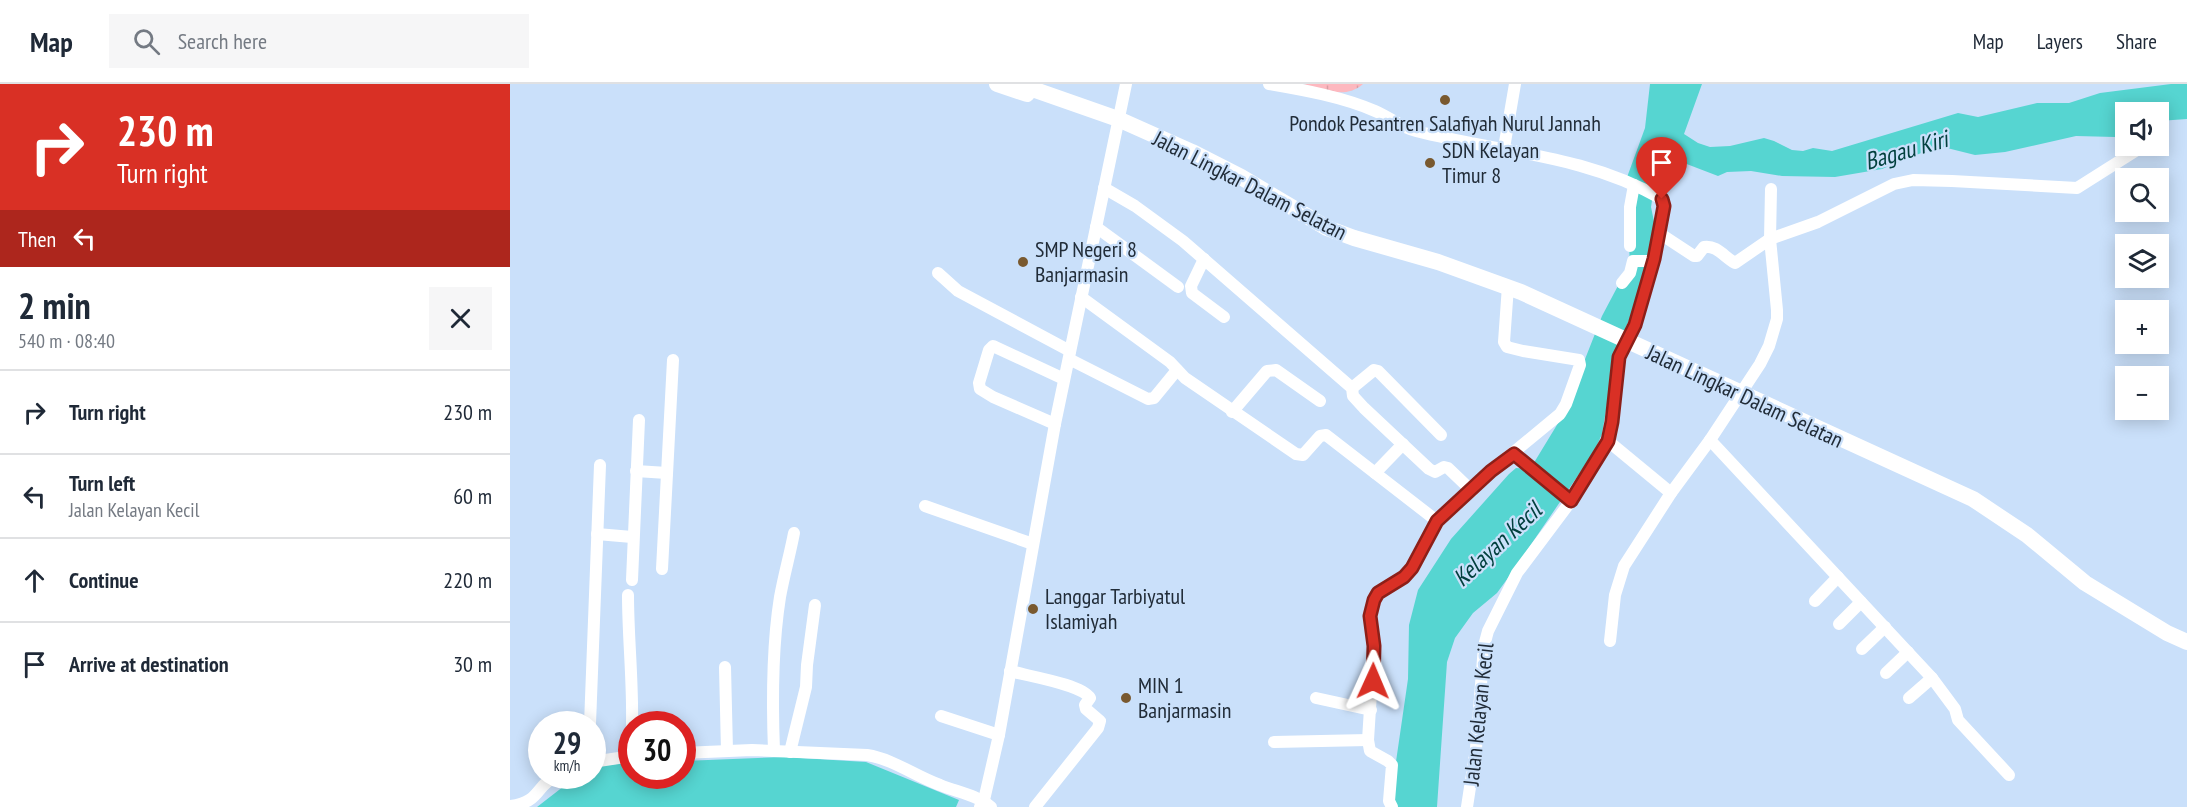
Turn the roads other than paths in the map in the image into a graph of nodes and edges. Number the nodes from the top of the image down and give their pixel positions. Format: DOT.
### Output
graph roads {
  1 [pos="997,84"];
  2 [pos="1018,84"];
  3 [pos="1126,84"];
  4 [pos="1269,84"];
  5 [pos="1515,84"];
  6 [pos="1118,119"];
  7 [pos="1504,148"];
  8 [pos="2127,156"];
  9 [pos="1634,185"];
  10 [pos="1104,188"];
  11 [pos="1771,189"];
  12 [pos="1096,227"];
  13 [pos="1659,233"];
  14 [pos="1770,239"];
  15 [pos="1630,246"];
  16 [pos="1204,259"];
  17 [pos="1653,260"];
  18 [pos="938,273"];
  19 [pos="1622,283"];
  20 [pos="1508,286"];
  21 [pos="1178,287"];
  22 [pos="1081,297"];
  23 [pos="1224,317"];
  24 [pos="1070,355"];
  25 [pos="673,360"];
  26 [pos="1177,370"];
  27 [pos="1065,379"];
  28 [pos="1352,388"];
  29 [pos="1741,394"];
  30 [pos="1320,401"];
  31 [pos="1232,411"];
  32 [pos="639,420"];
  33 [pos="1055,424"];
  34 [pos="1441,435"];
  35 [pos="1710,440"];
  36 [pos="1608,441"];
  37 [pos="1403,444"];
  38 [pos="1519,458"];
  39 [pos="600,465"];
  40 [pos="636,471"];
  41 [pos="1375,472"];
  42 [pos="667,473"];
  43 [pos="1472,491"];
  44 [pos="1671,493"];
  45 [pos="1569,500"];
  46 [pos="924,506"];
  47 [pos="1437,521"];
  48 [pos="794,533"];
  49 [pos="597,534"];
  50 [pos="632,537"];
  51 [pos="1033,544"];
  52 [pos="662,569"];
  53 [pos="1838,578"];
  54 [pos="632,580"];
  55 [pos="628,595"];
  56 [pos="1815,600"];
  57 [pos="1861,602"];
  58 [pos="815,605"];
  59 [pos="1839,624"];
  60 [pos="1885,627"];
  61 [pos="1610,640"];
  62 [pos="2187,642"];
  63 [pos="1863,649"];
  64 [pos="1908,652"];
  65 [pos="725,667"];
  66 [pos="1010,671"];
  67 [pos="1886,673"];
  68 [pos="1932,678"];
  69 [pos="1316,698"];
  70 [pos="1909,698"];
  71 [pos="1371,710"];
  72 [pos="591,711"];
  73 [pos="632,711"];
  74 [pos="940,716"];
  75 [pos="999,735"];
  76 [pos="1368,740"];
  77 [pos="1274,742"];
  78 [pos="727,751"];
  79 [pos="774,751"];
  80 [pos="696,752"];
  81 [pos="790,752"];
  82 [pos="2009,776"];
  83 [pos="540,789"];
  84 [pos="985,805"];
  85 [pos="510,806"];
  86 [pos="1035,807"];
  87 [pos="1392,807"];
  88 [pos="1467,807"];
  1 -- 6 [label="main road, Jalan Lingkar Dalam Selatan"];
  2 -- 6 [label="main road, Jalan Lingkar Dalam Selatan"];
  3 -- 6 [label="street"];
  4 -- 7 [label="street"];
  5 -- 7 [label="street"];
  6 -- 10 [label="street"];
  6 -- 20 [label="main road, Jalan Lingkar Dalam Selatan"];
  7 -- 9 [label="street"];
  8 -- 14 [label="street"];
  9 -- 13 [label="street, Jalan Kelayan Kecil"];
  9 -- 15 [label="street"];
  10 -- 12 [label="street"];
  10 -- 16 [label="street"];
  11 -- 14 [label="street"];
  12 -- 21 [label="street"];
  12 -- 22 [label="street"];
  13 -- 14 [label="street"];
  13 -- 17 [label="street, Jalan Kelayan Kecil"];
  14 -- 29 [label="street"];
  16 -- 23 [label="street"];
  16 -- 28 [label="street"];
  17 -- 19 [label="street"];
  17 -- 36 [label="street, Jalan Kelayan Kecil"];
  18 -- 24 [label="street"];
  20 -- 29 [label="main road, Jalan Lingkar Dalam Selatan"];
  20 -- 38 [label="street"];
  22 -- 24 [label="street"];
  22 -- 26 [label="street"];
  24 -- 26 [label="street"];
  24 -- 27 [label="street"];
  25 -- 42 [label="street"];
  26 -- 31 [label="street"];
  27 -- 33 [label="street"];
  27 -- 33 [label="street"];
  28 -- 34 [label="street"];
  28 -- 37 [label="street"];
  29 -- 35 [label="street"];
  29 -- 62 [label="main road, Jalan Lingkar Dalam Selatan"];
  30 -- 31 [label="street"];
  31 -- 41 [label="street"];
  32 -- 40 [label="street"];
  33 -- 51 [label="street"];
  35 -- 44 [label="street"];
  35 -- 53 [label="street"];
  36 -- 44 [label="street"];
  36 -- 45 [label="street, Jalan Kelayan Kecil"];
  37 -- 41 [label="street"];
  37 -- 43 [label="street"];
  38 -- 43 [label="street"];
  38 -- 45 [label="street"];
  39 -- 49 [label="street"];
  40 -- 42 [label="street"];
  40 -- 50 [label="street"];
  41 -- 47 [label="street"];
  42 -- 52 [label="street"];
  43 -- 47 [label="street"];
  44 -- 61 [label="street"];
  45 -- 88 [label="street, Jalan Kelayan Kecil"];
  46 -- 51 [label="street"];
  47 -- 71 [label="street"];
  48 -- 79 [label="street"];
  49 -- 50 [label="street"];
  49 -- 72 [label="street"];
  50 -- 54 [label="street"];
  51 -- 66 [label="street"];
  53 -- 56 [label="street"];
  53 -- 57 [label="street"];
  55 -- 73 [label="street"];
  57 -- 59 [label="street"];
  57 -- 60 [label="street"];
  58 -- 81 [label="street"];
  60 -- 63 [label="street"];
  60 -- 64 [label="street"];
  64 -- 67 [label="street"];
  64 -- 68 [label="street"];
  65 -- 78 [label="street"];
  66 -- 75 [label="street"];
  66 -- 86 [label="street"];
  68 -- 70 [label="street"];
  68 -- 82 [label="street"];
  69 -- 71 [label="street"];
  71 -- 76 [label="street"];
  74 -- 75 [label="street"];
  75 -- 84 [label="street"];
  76 -- 77 [label="street"];
  76 -- 87 [label="street"];
  78 -- 79 [label="street"];
  78 -- 80 [label="street"];
  79 -- 81 [label="street"];
  81 -- 84 [label="street"];
  83 -- 85 [label="street"];
}
